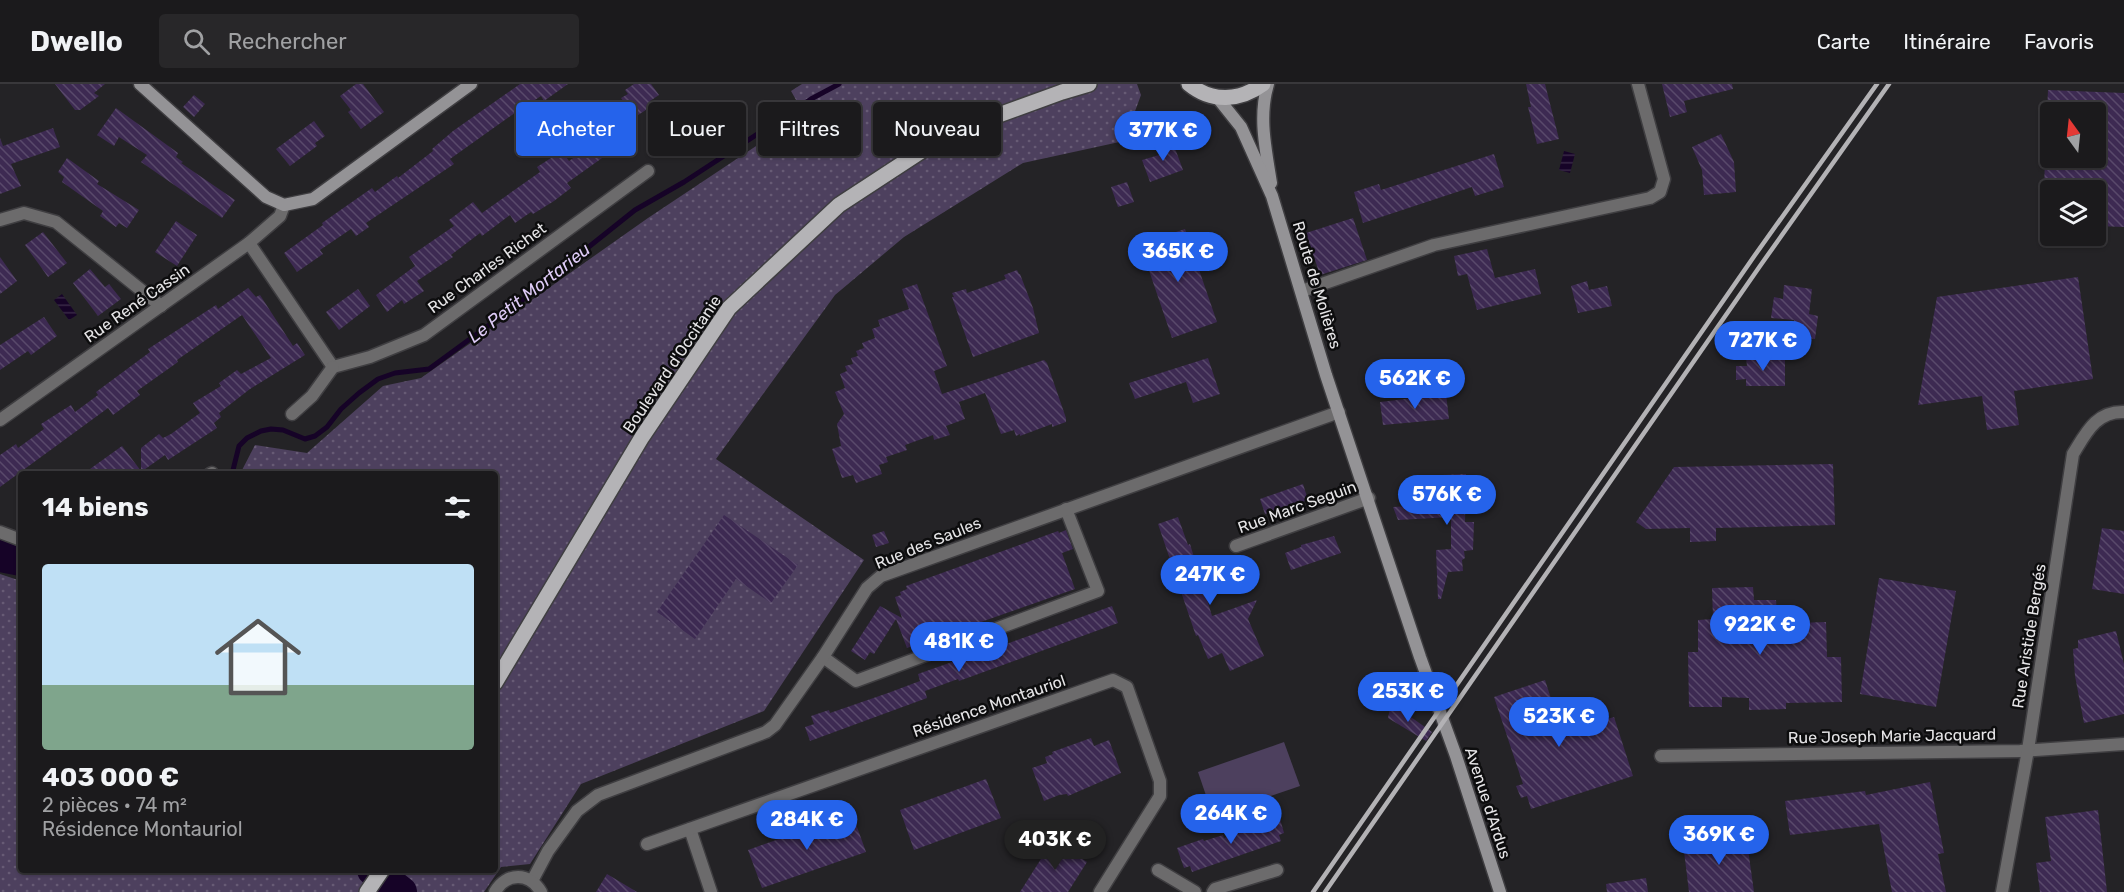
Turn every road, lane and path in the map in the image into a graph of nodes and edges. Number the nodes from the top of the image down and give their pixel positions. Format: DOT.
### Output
graph roads {
  1 [pos="140,84"];
  2 [pos="471,84"];
  3 [pos="1089,84"];
  4 [pos="1189,84"];
  5 [pos="1263,84"];
  6 [pos="1268,84"];
  7 [pos="1638,84"];
  8 [pos="1217,97"];
  9 [pos="648,171"];
  10 [pos="1272,196"];
  11 [pos="284,205"];
  12 [pos="0,220"];
  13 [pos="249,243"];
  14 [pos="1302,291"];
  15 [pos="161,306"];
  16 [pos="333,367"];
  17 [pos="1339,412"];
  18 [pos="2124,412"];
  19 [pos="292,414"];
  20 [pos="0,420"];
  21 [pos="1369,498"];
  22 [pos="1065,509"];
  23 [pos="0,532"];
  24 [pos="18,539"];
  25 [pos="1236,546"];
  26 [pos="823,657"];
  27 [pos="1420,657"];
  28 [pos="498,678"];
  29 [pos="2124,744"];
  30 [pos="2028,750"];
  31 [pos="1661,756"];
  32 [pos="690,829"];
  33 [pos="647,844"];
  34 [pos="1158,870"];
  35 [pos="1276,870"];
  36 [pos="380,873"];
  37 [pos="532,881"];
  38 [pos="367,892"];
  39 [pos="495,892"];
  40 [pos="541,892"];
  41 [pos="711,892"];
  42 [pos="1100,892"];
  43 [pos="1195,892"];
  44 [pos="1213,892"];
  45 [pos="1500,892"];
  46 [pos="2002,892"];
  1 -- 11 [label="main road"];
  2 -- 11 [label="main road"];
  3 -- 28 [label="main road, Boulevard d'Occitanie"];
  4 -- 8 [label="main road"];
  5 -- 8 [label="main road"];
  6 -- 10 [label="main road, Route de Molières"];
  7 -- 14 [label="street"];
  8 -- 10 [label="main road, Route de Molières"];
  9 -- 16 [label="street, Rue Charles Richet"];
  10 -- 14 [label="main road, Route de Molières"];
  11 -- 13 [label="street, Rue René Cassin"];
  12 -- 15 [label="street"];
  13 -- 15 [label="street, Rue René Cassin"];
  13 -- 16 [label="street"];
  14 -- 17 [label="main road, Route de Molières"];
  15 -- 20 [label="street, Rue René Cassin"];
  16 -- 19 [label="street"];
  17 -- 21 [label="main road, Route de Molières"];
  17 -- 22 [label="street, Rue des Saules"];
  18 -- 30 [label="street, Rue Aristide Bergés"];
  21 -- 25 [label="street, Rue Marc Seguin"];
  21 -- 27 [label="main road, Route de Molières"];
  22 -- 26 [label="street, Rue des Saules"];
  22 -- 26 [label="street"];
  23 -- 24 [label="street"];
  26 -- 37 [label="street, Rue des Saules"];
  27 -- 45 [label="main road, Avenue d'Ardus"];
  29 -- 30 [label="street, Rue Joseph Marie Jacquard"];
  30 -- 31 [label="street, Rue Joseph Marie Jacquard"];
  30 -- 46 [label="street, Rue Aristide Bergés"];
  32 -- 33 [label="street, Résidence Montauriol"];
  32 -- 41 [label="street"];
  32 -- 42 [label="street, Résidence Montauriol"];
  34 -- 43 [label="street"];
  35 -- 44 [label="street"];
  36 -- 38 [label="main road"];
  37 -- 39 [label="street"];
  37 -- 40 [label="street"];
}
